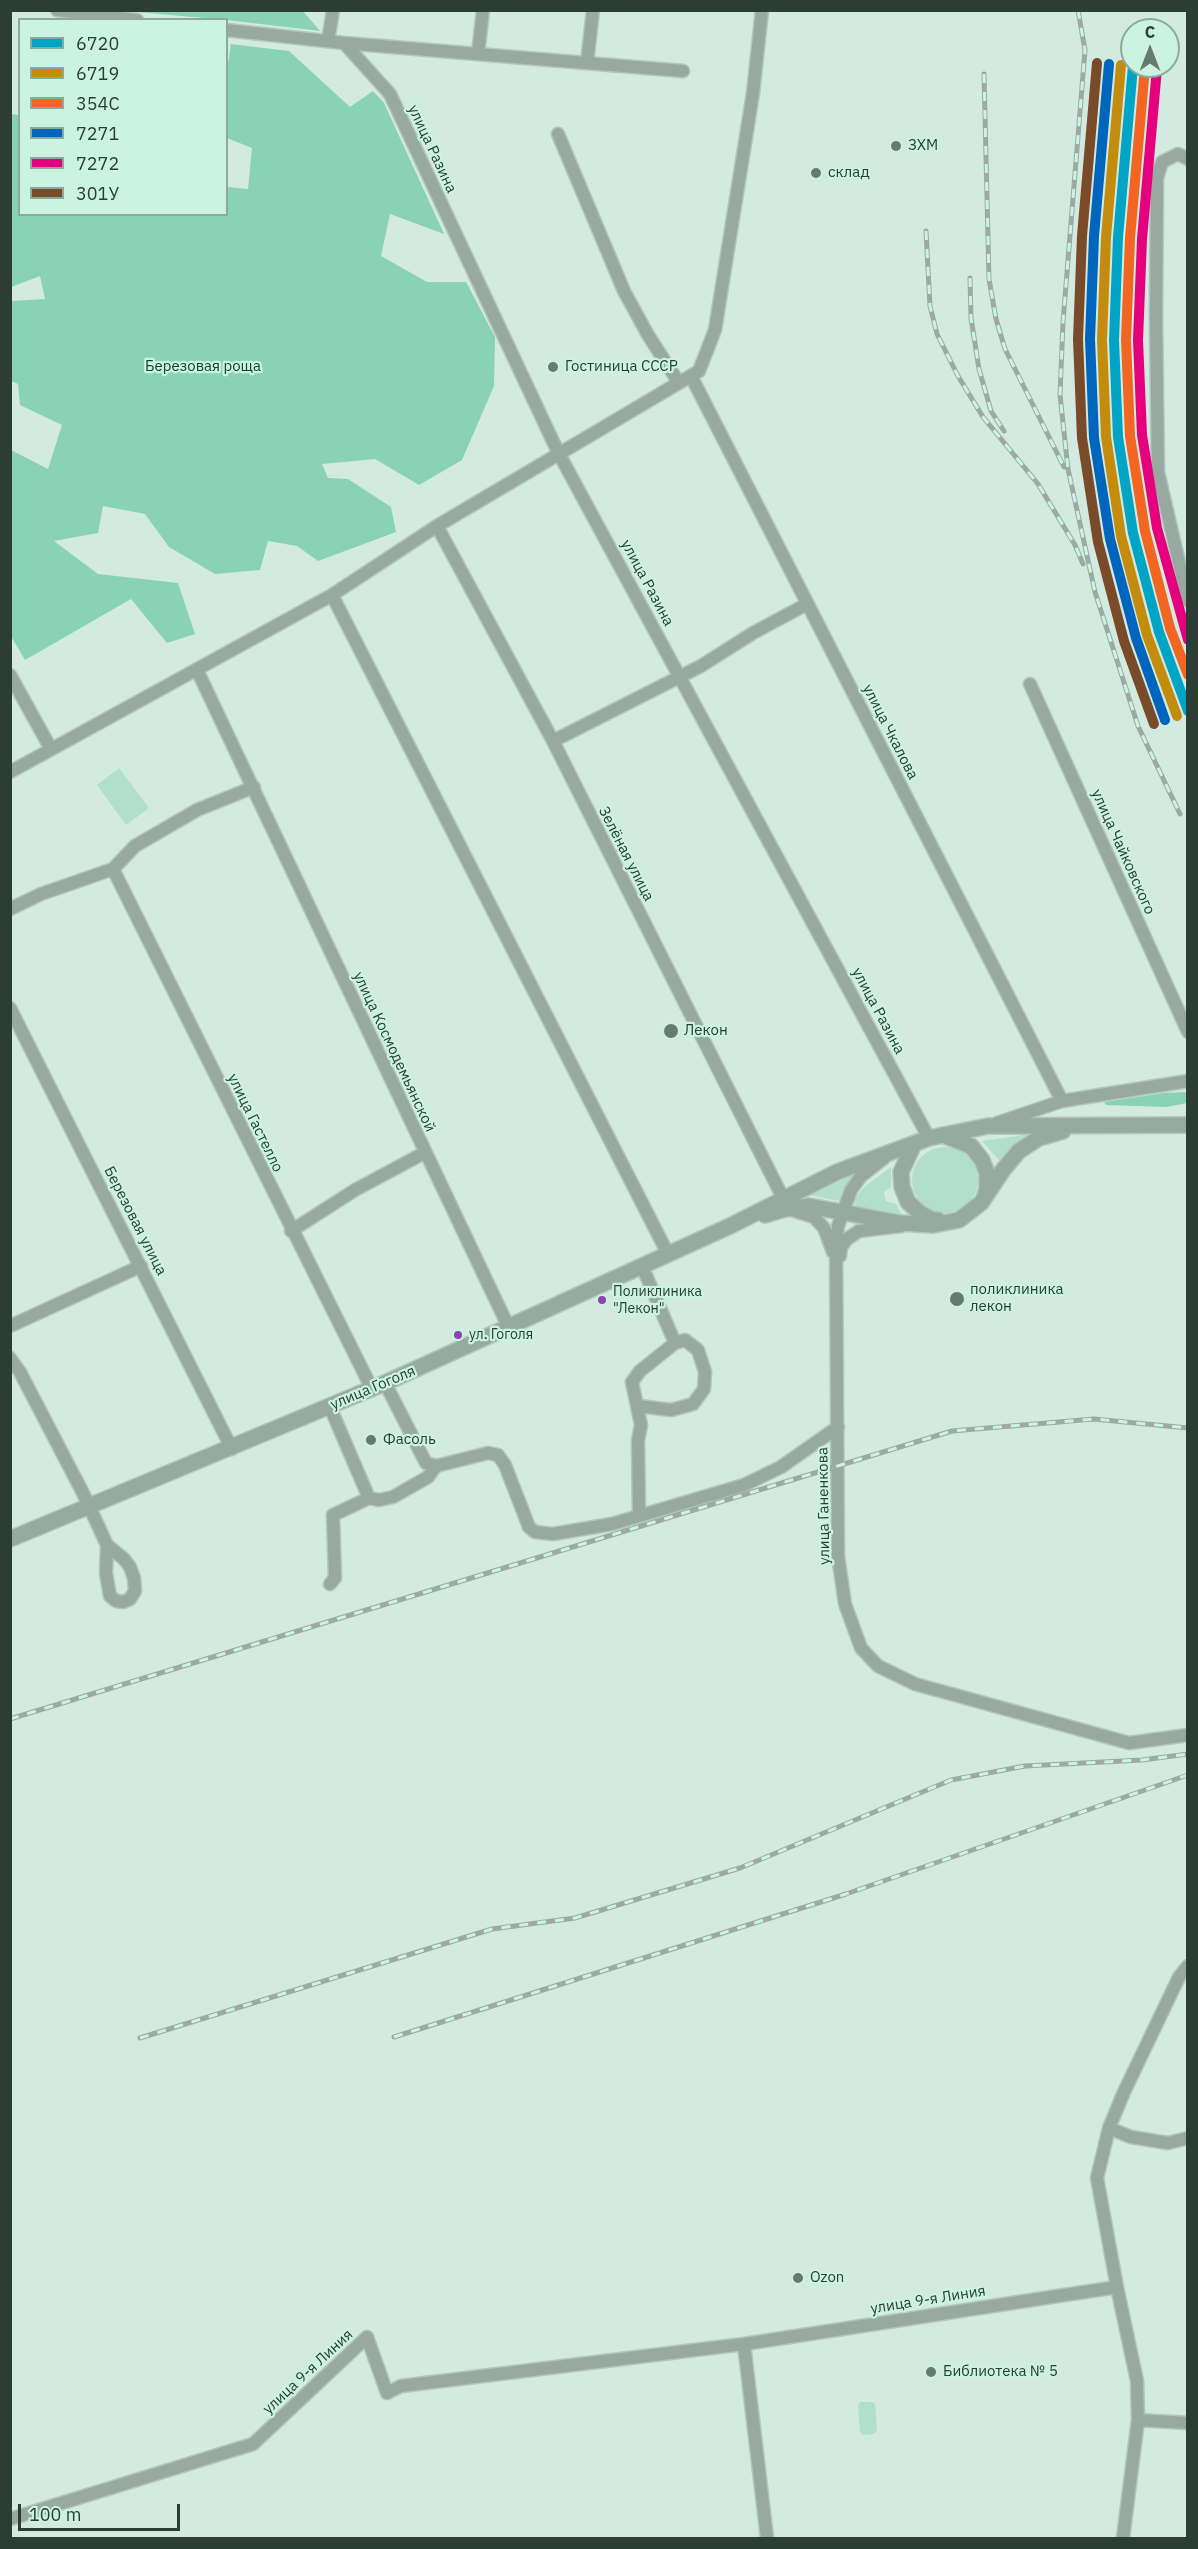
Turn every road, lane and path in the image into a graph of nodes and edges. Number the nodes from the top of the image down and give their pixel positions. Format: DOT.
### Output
graph roads {
  1 [pos="57,10"];
  2 [pos="333,10"];
  3 [pos="483,10"];
  4 [pos="593,10"];
  5 [pos="762,10"];
  6 [pos="121,18"];
  7 [pos="228,30"];
  8 [pos="328,41"];
  9 [pos="344,43"];
  10 [pos="478,54"];
  11 [pos="587,63"];
  12 [pos="683,71"];
  13 [pos="558,134"];
  14 [pos="1188,159"];
  15 [pos="691,376"];
  16 [pos="679,383"];
  17 [pos="558,452"];
  18 [pos="437,526"];
  19 [pos="332,595"];
  20 [pos="1188,601"];
  21 [pos="807,603"];
  22 [pos="197,670"];
  23 [pos="10,675"];
  24 [pos="680,676"];
  25 [pos="1030,684"];
  26 [pos="553,741"];
  27 [pos="51,749"];
  28 [pos="10,772"];
  29 [pos="254,787"];
  30 [pos="113,869"];
  31 [pos="10,909"];
  32 [pos="10,1008"];
  33 [pos="1188,1032"];
  34 [pos="1188,1081"];
  35 [pos="1062,1101"];
  36 [pos="1188,1125"];
  37 [pos="988,1126"];
  38 [pos="1084,1127"];
  39 [pos="929,1139"];
  40 [pos="895,1150"];
  41 [pos="424,1153"];
  42 [pos="784,1203"];
  43 [pos="981,1203"];
  44 [pos="842,1211"];
  45 [pos="959,1220"];
  46 [pos="933,1225"];
  47 [pos="291,1231"];
  48 [pos="668,1254"];
  49 [pos="141,1266"];
  50 [pos="642,1266"];
  51 [pos="838,1266"];
  52 [pos="10,1326"];
  53 [pos="509,1328"];
  54 [pos="675,1343"];
  55 [pos="10,1358"];
  56 [pos="378,1386"];
  57 [pos="639,1406"];
  58 [pos="330,1407"];
  59 [pos="838,1427"];
  60 [pos="232,1449"];
  61 [pos="436,1466"];
  62 [pos="369,1498"];
  63 [pos="90,1507"];
  64 [pos="639,1516"];
  65 [pos="10,1539"];
  66 [pos="107,1545"];
  67 [pos="330,1584"];
  68 [pos="1188,1735"];
  69 [pos="1188,1966"];
  70 [pos="1109,2128"];
  71 [pos="1188,2138"];
  72 [pos="1117,2287"];
  73 [pos="744,2344"];
  74 [pos="1138,2420"];
  75 [pos="1188,2423"];
  76 [pos="10,2519"];
  77 [pos="767,2538"];
  78 [pos="1124,2538"];
  1 -- 6 [label="street"];
  2 -- 8 [label="street"];
  3 -- 10 [label="street"];
  4 -- 11 [label="street"];
  5 -- 15 [label="street"];
  7 -- 8 [label="street"];
  8 -- 9 [label="street"];
  9 -- 10 [label="street"];
  9 -- 17 [label="street, улица Разина"];
  10 -- 11 [label="street"];
  11 -- 12 [label="street"];
  13 -- 16 [label="street"];
  14 -- 20 [label="street"];
  15 -- 16 [label="street"];
  15 -- 21 [label="street, улица Чкалова"];
  16 -- 17 [label="street"];
  17 -- 18 [label="street"];
  17 -- 24 [label="street, улица Разина"];
  18 -- 19 [label="street"];
  18 -- 26 [label="street, Зелёная улица"];
  19 -- 22 [label="street"];
  19 -- 48 [label="street"];
  21 -- 24 [label="street"];
  21 -- 35 [label="street, улица Чкалова"];
  22 -- 27 [label="street"];
  22 -- 29 [label="street, улица Космодемьянской"];
  23 -- 27 [label="street"];
  24 -- 26 [label="street"];
  24 -- 39 [label="street, улица Разина"];
  25 -- 33 [label="street, улица Чайковского"];
  26 -- 42 [label="street, Зелёная улица"];
  27 -- 28 [label="street"];
  29 -- 30 [label="street"];
  29 -- 41 [label="street, улица Космодемьянской"];
  30 -- 31 [label="street"];
  30 -- 47 [label="street, улица Гастелло"];
  32 -- 49 [label="street, Березовая улица"];
  34 -- 35 [label="street"];
  35 -- 37 [label="street"];
  36 -- 38 [label="main road"];
  37 -- 38 [label="main road"];
  37 -- 39 [label="main road"];
  38 -- 43 [label="main road"];
  39 -- 40 [label="main road"];
  39 -- 43 [label="main road"];
  39 -- 45 [label="main road"];
  40 -- 42 [label="main road"];
  40 -- 44 [label="street, улица Ганенкова"];
  41 -- 47 [label="street"];
  41 -- 53 [label="street, улица Космодемьянской"];
  42 -- 44 [label="main road"];
  42 -- 48 [label="main road, улица Гоголя"];
  42 -- 51 [label="street"];
  43 -- 45 [label="main road"];
  44 -- 46 [label="main road"];
  44 -- 51 [label="street, улица Ганенкова"];
  45 -- 46 [label="main road"];
  46 -- 51 [label="street"];
  47 -- 56 [label="street, улица Гастелло"];
  48 -- 50 [label="main road, улица Гоголя"];
  49 -- 52 [label="street"];
  49 -- 60 [label="street, Березовая улица"];
  50 -- 53 [label="main road, улица Гоголя"];
  50 -- 54 [label="street"];
  51 -- 59 [label="street, улица Ганенкова"];
  53 -- 56 [label="main road, улица Гоголя"];
  54 -- 57 [label="street"];
  54 -- 57 [label="street"];
  55 -- 63 [label="street"];
  56 -- 58 [label="main road, улица Гоголя"];
  56 -- 61 [label="street, улица Гастелло"];
  57 -- 64 [label="street"];
  58 -- 60 [label="main road, улица Гоголя"];
  58 -- 62 [label="street"];
  59 -- 64 [label="street"];
  59 -- 68 [label="street, улица Ганенкова"];
  60 -- 63 [label="main road, улица Гоголя"];
  61 -- 62 [label="street"];
  61 -- 64 [label="street"];
  62 -- 67 [label="street"];
  63 -- 65 [label="main road, улица Гоголя"];
  63 -- 66 [label="street"];
  69 -- 70 [label="street"];
  70 -- 71 [label="street"];
  70 -- 72 [label="street"];
  72 -- 73 [label="street, улица 9-я Линия"];
  72 -- 74 [label="street"];
  73 -- 76 [label="street, улица 9-я Линия"];
  73 -- 77 [label="street"];
  74 -- 75 [label="street"];
  74 -- 78 [label="street"];
}
